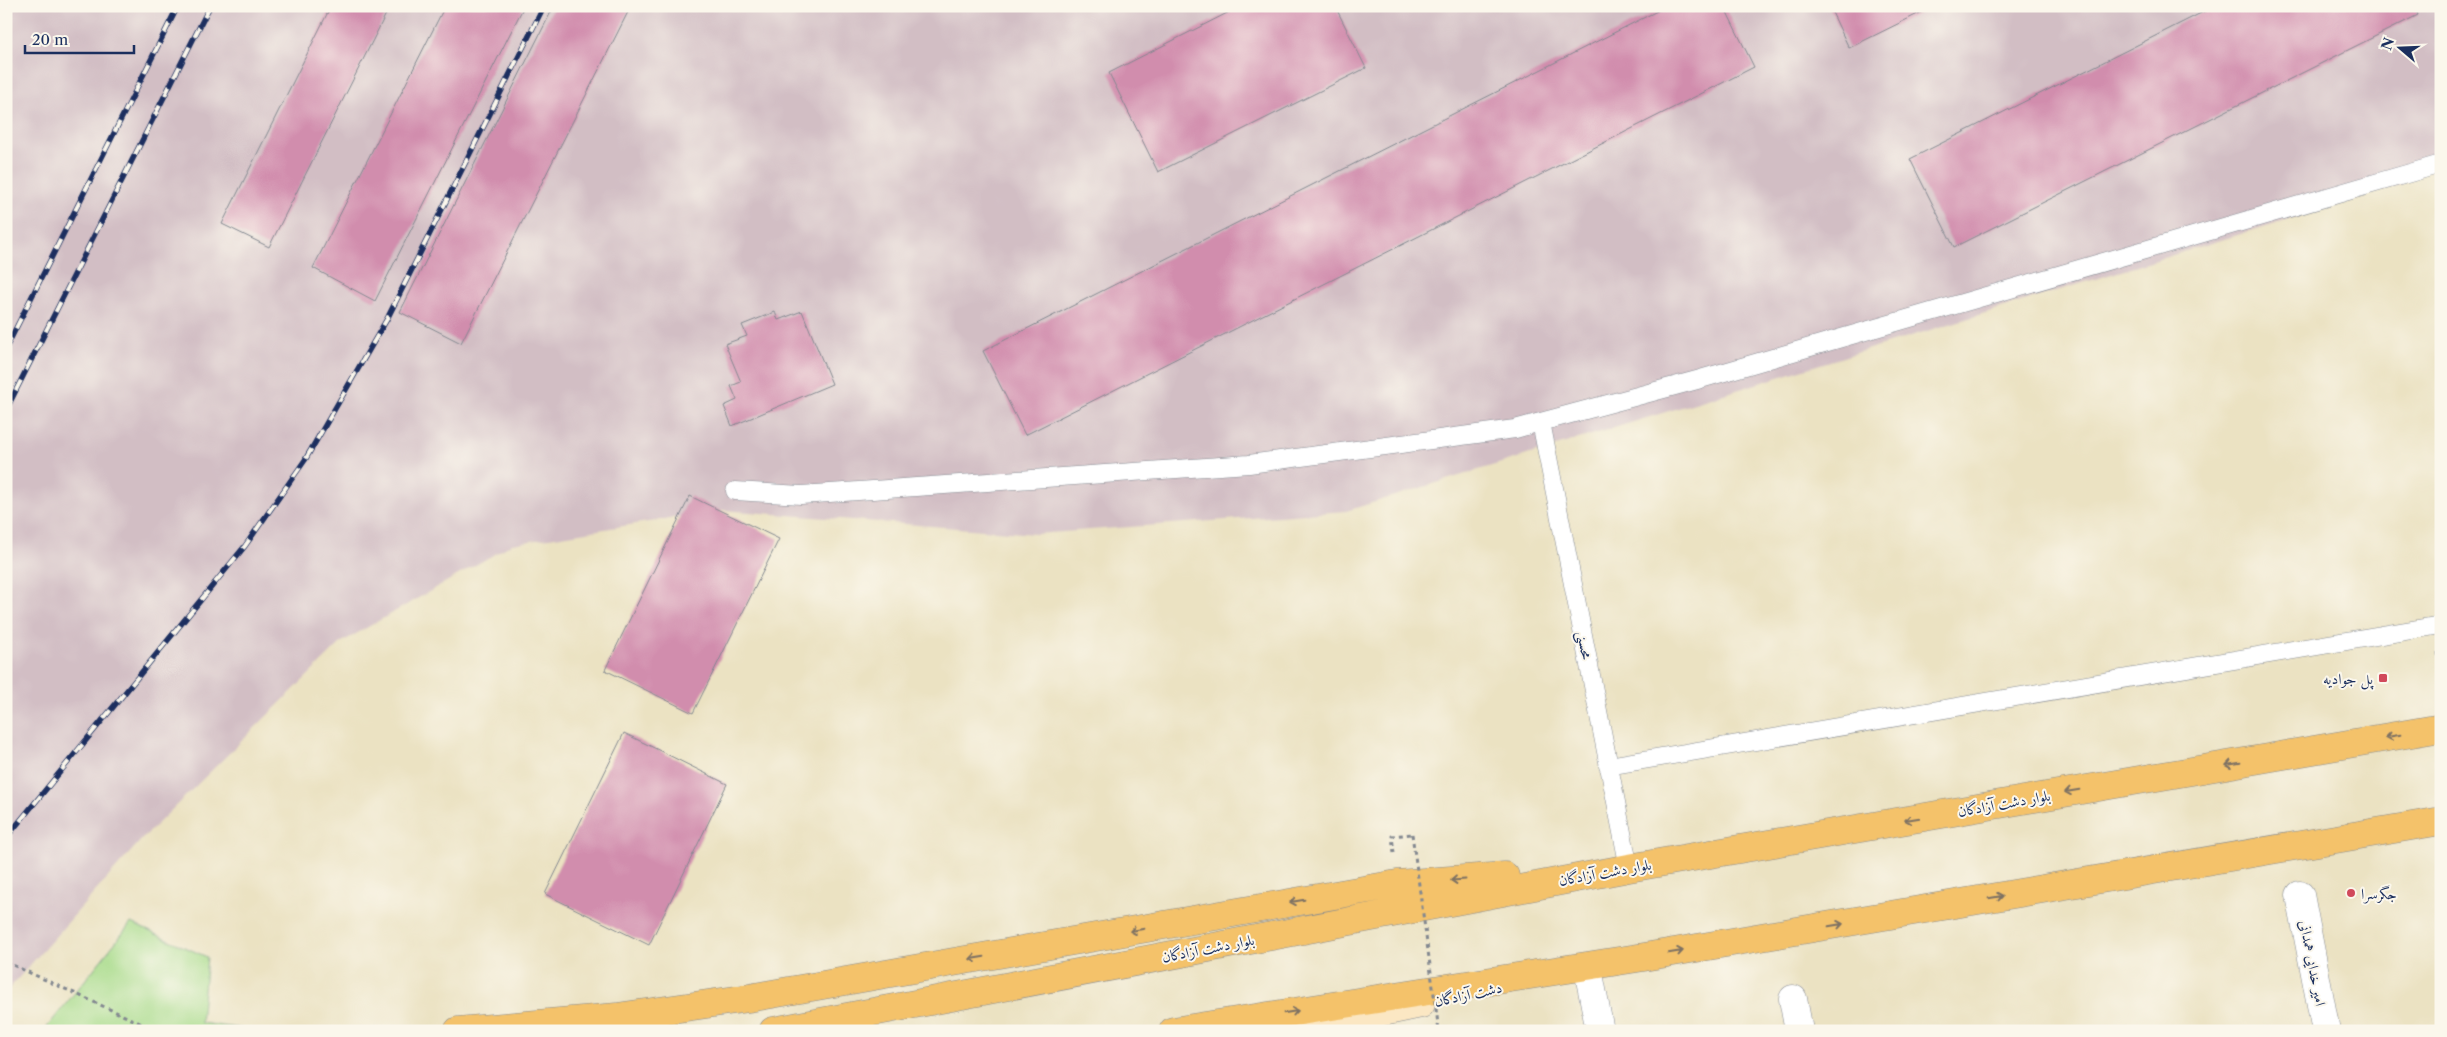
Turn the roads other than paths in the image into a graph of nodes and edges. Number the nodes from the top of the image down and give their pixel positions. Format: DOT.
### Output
graph roads {
  1 [pos="2441,164"];
  2 [pos="1541,422"];
  3 [pos="735,490"];
  4 [pos="2441,625"];
  5 [pos="2441,728"];
  6 [pos="1608,766"];
  7 [pos="2441,821"];
  8 [pos="1628,868"];
  9 [pos="2300,895"];
  10 [pos="1644,957"];
  11 [pos="1588,969"];
  12 [pos="1793,999"];
  13 [pos="458,1031"];
  14 [pos="773,1031"];
  15 [pos="1173,1031"];
  16 [pos="1292,1031"];
  17 [pos="1600,1031"];
  18 [pos="1799,1031"];
  19 [pos="2326,1031"];
  1 -- 2 [label="lane"];
  2 -- 3 [label="lane"];
  2 -- 6 [label="lane, محسنی"];
  4 -- 6 [label="lane"];
  5 -- 8 [label="main road, بلوار دشت آزادگان, one-way"];
  6 -- 8 [label="lane, محسنی"];
  10 -- 7 [label="main road, one-way"];
  8 -- 13 [label="main road, one-way"];
  8 -- 14 [label="main road, بلوار دشت آزادگان"];
  9 -- 19 [label="street, امیر خدایی همدانی"];
  10 -- 11 [label="main road, دشت آزادگان"];
  15 -- 10 [label="main road, one-way"];
  11 -- 16 [label="main road, دشت آزادگان"];
  11 -- 17 [label="street"];
  12 -- 18 [label="street"];
}
